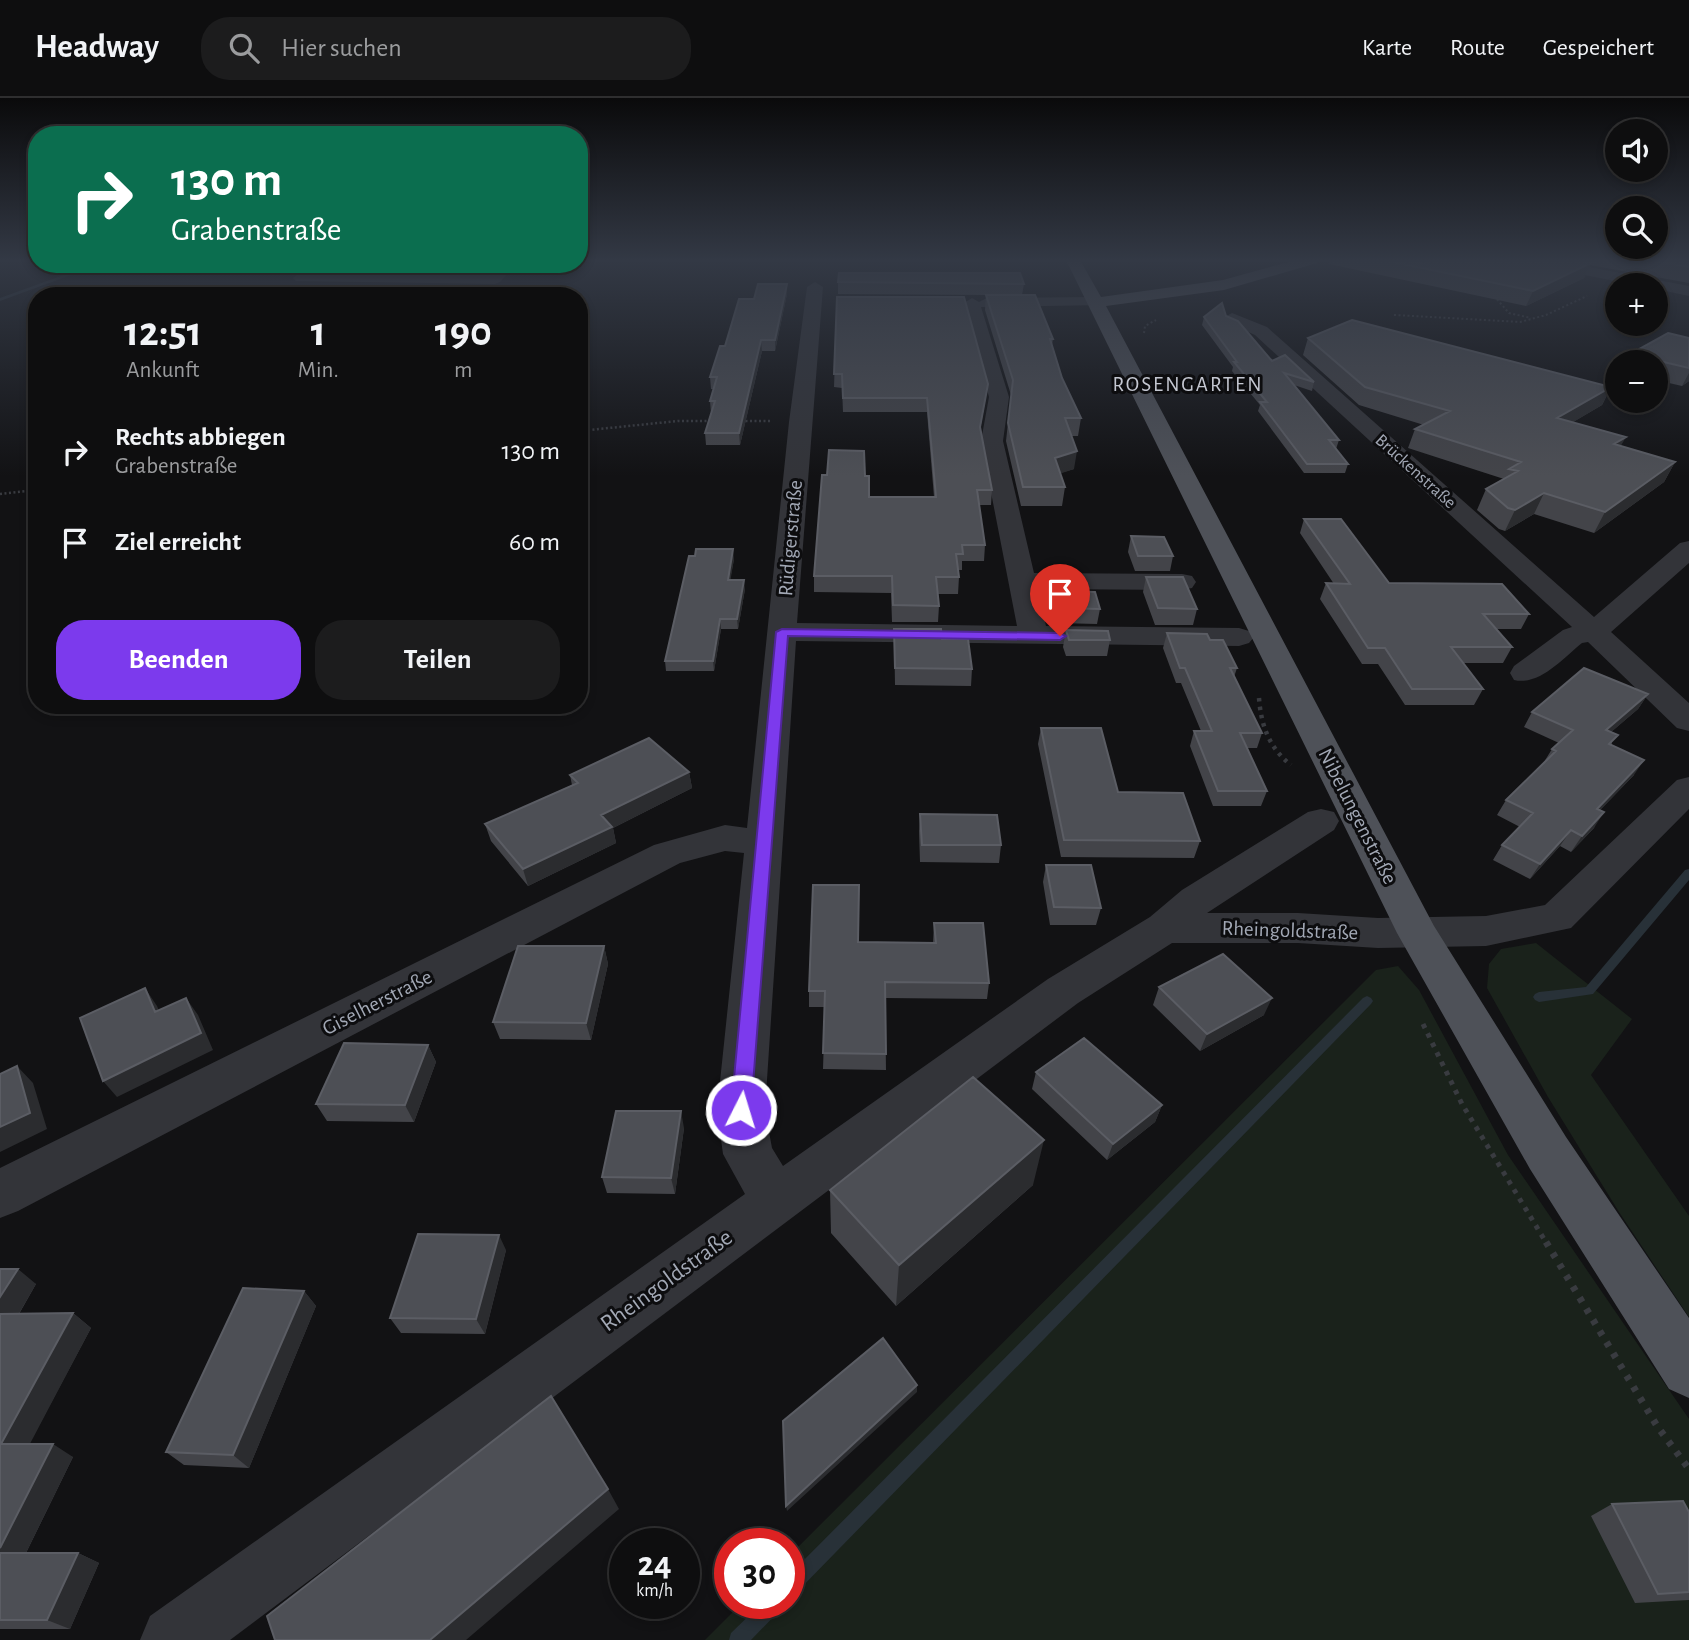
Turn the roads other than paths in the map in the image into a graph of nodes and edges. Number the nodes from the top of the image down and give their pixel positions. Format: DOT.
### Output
graph roads {
  1 [pos="814,332"];
  2 [pos="976,332"];
  3 [pos="1112,332"];
  4 [pos="1262,332"];
  5 [pos="1689,549"];
  6 [pos="1022,581"];
  7 [pos="1182,582"];
  8 [pos="782,632"];
  9 [pos="1594,632"];
  10 [pos="1034,636"];
  11 [pos="1239,637"];
  12 [pos="1525,673"];
  13 [pos="1689,721"];
  14 [pos="1689,788"];
  15 [pos="1321,821"];
  16 [pos="762,842"];
  17 [pos="1164,928"];
  18 [pos="1417,933"];
  19 [pos="0,1194"];
  20 [pos="776,1200"];
  21 [pos="1683,1361"];
  22 [pos="174,1640"];
  1 -- 8 [label="street, Rüdigerstraße"];
  2 -- 6 [label="street"];
  3 -- 18 [label="main road, Nibelungenstraße"];
  4 -- 9 [label="street, Brückenstraße"];
  5 -- 9 [label="street"];
  6 -- 7 [label="street"];
  6 -- 10 [label="street"];
  8 -- 10 [label="street"];
  8 -- 16 [label="street, Rüdigerstraße"];
  9 -- 12 [label="street"];
  9 -- 13 [label="street, Brückenstraße"];
  10 -- 11 [label="street"];
  14 -- 18 [label="street, Rheingoldstraße"];
  15 -- 17 [label="street, Rheingoldstraße"];
  16 -- 19 [label="street, Giselherstraße"];
  16 -- 20 [label="street, Rüdigerstraße"];
  17 -- 18 [label="street, Rheingoldstraße"];
  17 -- 20 [label="street, Rheingoldstraße"];
  18 -- 21 [label="main road, Nibelungenstraße"];
  20 -- 22 [label="street, Rheingoldstraße"];
}
